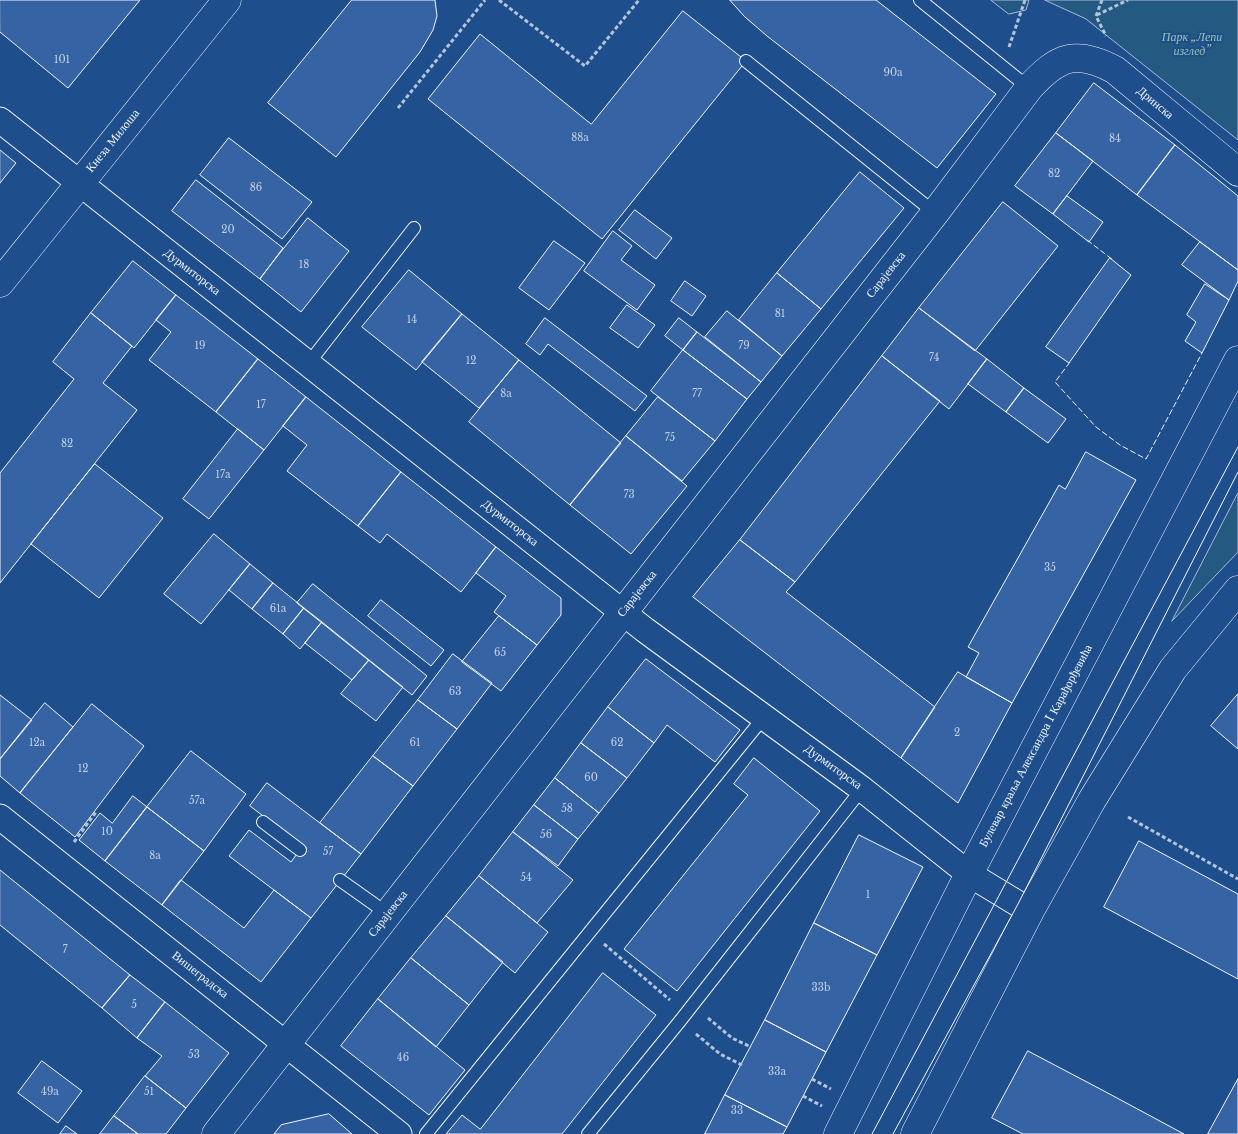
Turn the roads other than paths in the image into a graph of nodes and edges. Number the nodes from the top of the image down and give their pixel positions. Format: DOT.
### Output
graph roads {
  1 [pos="227,0"];
  2 [pos="920,0"];
  3 [pos="1062,59"];
  4 [pos="746,61"];
  5 [pos="1029,88"];
  6 [pos="0,120"];
  7 [pos="1238,172"];
  8 [pos="80,182"];
  9 [pos="935,213"];
  10 [pos="414,228"];
  11 [pos="0,283"];
  12 [pos="1238,360"];
  13 [pos="308,364"];
  14 [pos="1238,590"];
  15 [pos="623,612"];
  16 [pos="764,717"];
  17 [pos="862,789"];
  18 [pos="0,817"];
  19 [pos="262,822"];
  20 [pos="300,850"];
  21 [pos="969,874"];
  22 [pos="340,880"];
  23 [pos="1030,911"];
  24 [pos="388,914"];
  25 [pos="287,1044"];
  26 [pos="216,1134"];
  27 [pos="399,1134"];
  28 [pos="426,1134"];
  29 [pos="588,1134"];
  30 [pos="838,1134"];
  31 [pos="914,1134"];
  1 -- 8 [label="main road, Кнеза Милоша"];
  2 -- 5 [label="lane"];
  3 -- 5 [label="main road, Сарајевска"];
  3 -- 7 [label="main road, Дринска"];
  4 -- 9 [label="lane"];
  5 -- 9 [label="main road, Сарајевска"];
  6 -- 8 [label="street, Дурмиторска"];
  8 -- 11 [label="main road, Кнеза Милоша"];
  8 -- 13 [label="street, Дурмиторска"];
  9 -- 15 [label="main road, Сарајевска"];
  10 -- 13 [label="lane"];
  12 -- 21 [label="main road, Булевар краља Александра I Карађорђевића"];
  13 -- 15 [label="street, Дурмиторска"];
  14 -- 23 [label="main road"];
  15 -- 16 [label="street, Дурмиторска"];
  15 -- 24 [label="main road, Сарајевска"];
  16 -- 17 [label="street, Дурмиторска"];
  16 -- 28 [label="lane"];
  17 -- 21 [label="street, Дурмиторска"];
  17 -- 29 [label="lane"];
  18 -- 25 [label="street, Вишеградска"];
  19 -- 20 [label="lane"];
  21 -- 23 [label="street, Дурмиторска"];
  21 -- 30 [label="main road, Булевар краља Александра I Карађорђевића"];
  22 -- 24 [label="lane"];
  23 -- 31 [label="main road"];
  24 -- 25 [label="main road, Сарајевска"];
  25 -- 26 [label="main road, Сарајевска"];
  25 -- 27 [label="street, Вишеградска"];
}
